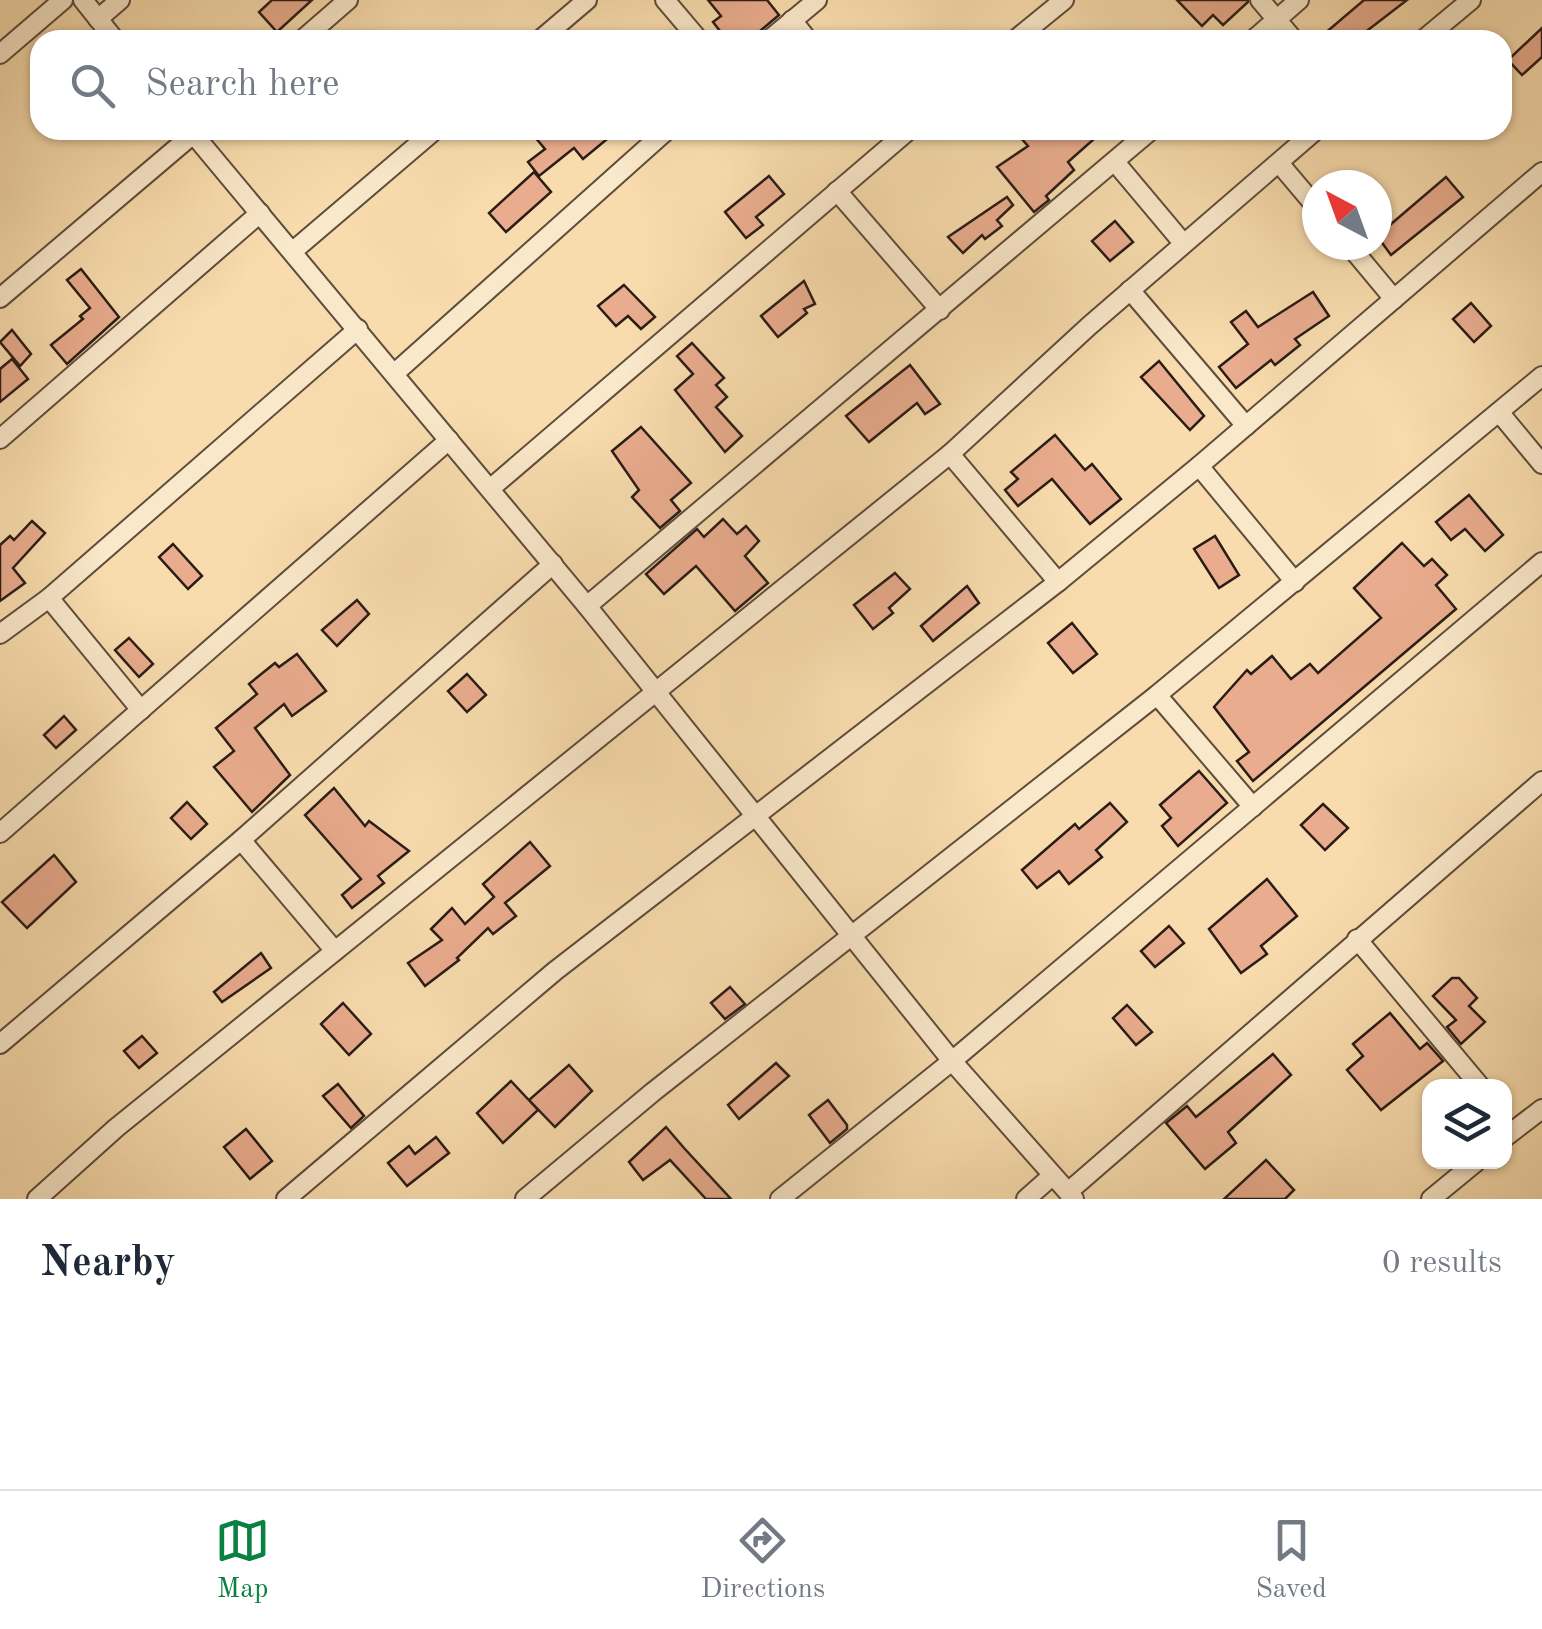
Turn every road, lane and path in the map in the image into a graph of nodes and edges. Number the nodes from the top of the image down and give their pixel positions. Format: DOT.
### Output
graph roads {
  1 [pos="63,0"];
  2 [pos="82,0"];
  3 [pos="120,0"];
  4 [pos="348,0"];
  5 [pos="588,0"];
  6 [pos="666,0"];
  7 [pos="817,0"];
  8 [pos="1064,0"];
  9 [pos="1260,0"];
  10 [pos="1299,0"];
  11 [pos="1471,0"];
  12 [pos="98,19"];
  13 [pos="1276,19"];
  14 [pos="792,20"];
  15 [pos="107,30"];
  16 [pos="314,30"];
  17 [pos="552,30"];
  18 [pos="690,30"];
  19 [pos="780,30"];
  20 [pos="800,30"];
  21 [pos="1027,30"];
  22 [pos="1264,30"];
  23 [pos="1285,30"];
  24 [pos="1435,30"];
  25 [pos="0,54"];
  26 [pos="184,140"];
  27 [pos="201,140"];
  28 [pos="423,140"];
  29 [pos="656,140"];
  30 [pos="885,140"];
  31 [pos="1140,140"];
  32 [pos="1304,140"];
  33 [pos="1115,162"];
  34 [pos="1279,162"];
  35 [pos="1542,172"];
  36 [pos="1302,190"];
  37 [pos="837,191"];
  38 [pos="260,213"];
  39 [pos="1184,243"];
  40 [pos="292,251"];
  41 [pos="1362,260"];
  42 [pos="1130,290"];
  43 [pos="0,298"];
  44 [pos="1394,299"];
  45 [pos="940,310"];
  46 [pos="358,328"];
  47 [pos="396,372"];
  48 [pos="1542,376"];
  49 [pos="1499,412"];
  50 [pos="1246,426"];
  51 [pos="0,439"];
  52 [pos="449,440"];
  53 [pos="950,454"];
  54 [pos="1542,464"];
  55 [pos="1199,466"];
  56 [pos="490,488"];
  57 [pos="1542,562"];
  58 [pos="553,564"];
  59 [pos="1058,582"];
  60 [pos="1295,582"];
  61 [pos="48,598"];
  62 [pos="587,606"];
  63 [pos="0,634"];
  64 [pos="656,691"];
  65 [pos="1157,696"];
  66 [pos="142,710"];
  67 [pos="1542,781"];
  68 [pos="1252,807"];
  69 [pos="755,816"];
  70 [pos="0,833"];
  71 [pos="241,840"];
  72 [pos="852,936"];
  73 [pos="1357,939"];
  74 [pos="335,951"];
  75 [pos="0,1044"];
  76 [pos="952,1061"];
  77 [pos="1474,1079"];
  78 [pos="1542,1109"];
  79 [pos="1512,1126"];
  80 [pos="1467,1169"];
  81 [pos="1052,1176"];
  82 [pos="1071,1195"];
  83 [pos="37,1199"];
  84 [pos="286,1199"];
  85 [pos="525,1199"];
  86 [pos="780,1199"];
  87 [pos="1026,1199"];
  88 [pos="1431,1199"];
  1 -- 25 [label="street"];
  2 -- 12 [label="street"];
  3 -- 12 [label="street"];
  4 -- 16 [label="street"];
  5 -- 17 [label="street"];
  6 -- 18 [label="street"];
  7 -- 14 [label="street"];
  8 -- 21 [label="street"];
  9 -- 13 [label="street"];
  10 -- 13 [label="street"];
  11 -- 24 [label="street"];
  12 -- 15 [label="street"];
  13 -- 22 [label="street"];
  13 -- 23 [label="street"];
  14 -- 19 [label="street"];
  14 -- 20 [label="street"];
  26 -- 43 [label="street"];
  27 -- 38 [label="street"];
  28 -- 40 [label="street"];
  29 -- 47 [label="street"];
  30 -- 37 [label="street"];
  31 -- 33 [label="street"];
  32 -- 34 [label="street"];
  33 -- 39 [label="street"];
  33 -- 45 [label="street"];
  34 -- 36 [label="street"];
  34 -- 39 [label="street"];
  35 -- 44 [label="street"];
  37 -- 45 [label="street"];
  37 -- 56 [label="street"];
  38 -- 40 [label="street"];
  38 -- 51 [label="street"];
  39 -- 42 [label="street"];
  40 -- 46 [label="street"];
  41 -- 44 [label="street"];
  42 -- 50 [label="street"];
  42 -- 53 [label="street"];
  44 -- 50 [label="street"];
  45 -- 62 [label="street"];
  46 -- 47 [label="street"];
  46 -- 61 [label="street"];
  47 -- 52 [label="street"];
  48 -- 49 [label="street"];
  49 -- 54 [label="street"];
  49 -- 60 [label="street"];
  50 -- 55 [label="street"];
  52 -- 56 [label="street"];
  52 -- 66 [label="street"];
  53 -- 59 [label="street"];
  53 -- 64 [label="street"];
  55 -- 59 [label="street"];
  55 -- 60 [label="street"];
  56 -- 58 [label="street"];
  57 -- 68 [label="street"];
  58 -- 62 [label="street"];
  58 -- 71 [label="street"];
  59 -- 69 [label="street"];
  60 -- 65 [label="street"];
  61 -- 63 [label="street"];
  61 -- 66 [label="street"];
  62 -- 64 [label="street"];
  64 -- 69 [label="street"];
  64 -- 74 [label="street"];
  65 -- 68 [label="street"];
  65 -- 72 [label="street"];
  66 -- 70 [label="street"];
  67 -- 73 [label="street"];
  68 -- 76 [label="street"];
  69 -- 72 [label="street"];
  69 -- 84 [label="street"];
  71 -- 74 [label="street"];
  71 -- 75 [label="street"];
  72 -- 76 [label="street"];
  72 -- 85 [label="street"];
  73 -- 77 [label="street"];
  73 -- 82 [label="street"];
  74 -- 83 [label="street"];
  76 -- 81 [label="street"];
  76 -- 86 [label="street"];
  78 -- 79 [label="street"];
  80 -- 88 [label="street"];
  81 -- 82 [label="street"];
  81 -- 87 [label="street"];
}
